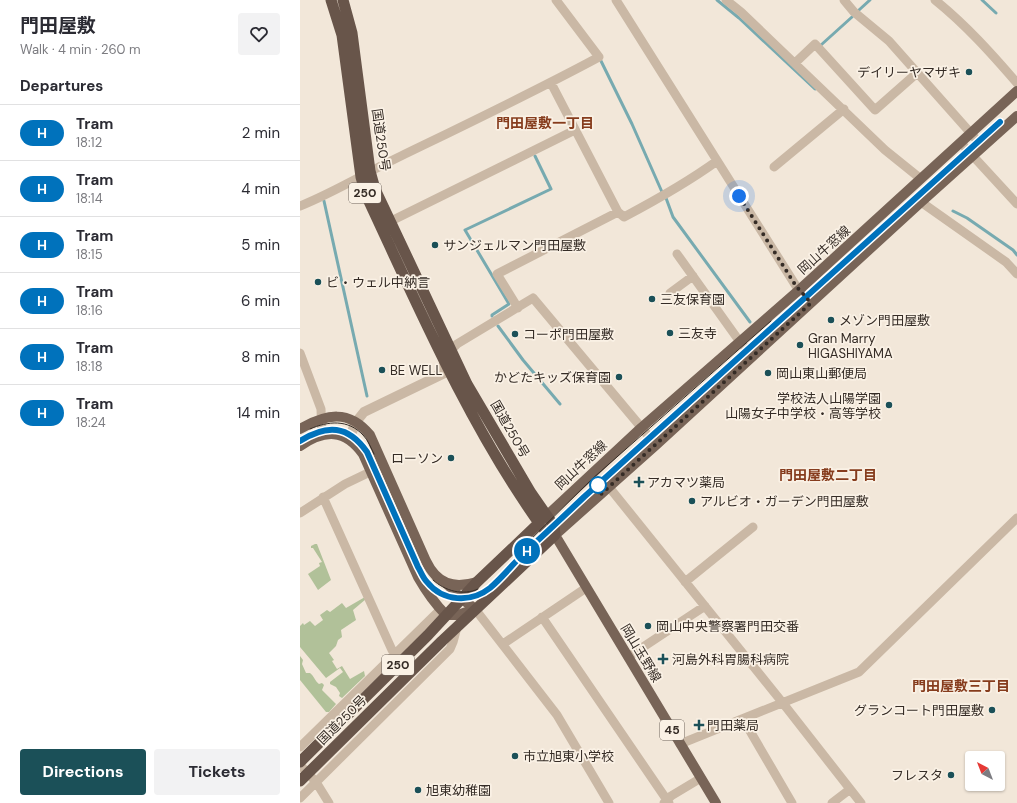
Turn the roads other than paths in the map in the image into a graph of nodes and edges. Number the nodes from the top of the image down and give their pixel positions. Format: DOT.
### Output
graph roads {
  1 [pos="557,0"];
  2 [pos="616,0"];
  3 [pos="726,0"];
  4 [pos="844,0"];
  5 [pos="935,0"];
  6 [pos="339,1"];
  7 [pos="795,63"];
  8 [pos="917,73"];
  9 [pos="551,83"];
  10 [pos="1017,83"];
  11 [pos="1017,91"];
  12 [pos="841,111"];
  13 [pos="1017,116"];
  14 [pos="575,130"];
  15 [pos="971,134"];
  16 [pos="961,143"];
  17 [pos="982,147"];
  18 [pos="972,156"];
  19 [pos="717,161"];
  20 [pos="774,167"];
  21 [pos="366,174"];
  22 [pos="922,179"];
  23 [pos="920,202"];
  24 [pos="1017,204"];
  25 [pos="300,206"];
  26 [pos="618,212"];
  27 [pos="385,224"];
  28 [pos="677,254"];
  29 [pos="1017,274"];
  30 [pos="693,276"];
  31 [pos="799,290"];
  32 [pos="670,293"];
  33 [pos="811,303"];
  34 [pos="518,308"];
  35 [pos="740,342"];
  36 [pos="451,350"];
  37 [pos="300,353"];
  38 [pos="752,356"];
  39 [pos="451,366"];
  40 [pos="322,419"];
  41 [pos="356,422"];
  42 [pos="641,428"];
  43 [pos="300,429"];
  44 [pos="322,435"];
  45 [pos="349,439"];
  46 [pos="656,445"];
  47 [pos="300,446"];
  48 [pos="370,472"];
  49 [pos="609,488"];
  50 [pos="323,497"];
  51 [pos="300,513"];
  52 [pos="1017,518"];
  53 [pos="543,519"];
  54 [pos="753,527"];
  55 [pos="555,535"];
  56 [pos="477,582"];
  57 [pos="685,582"];
  58 [pos="446,583"];
  59 [pos="586,588"];
  60 [pos="461,598"];
  61 [pos="705,606"];
  62 [pos="475,609"];
  63 [pos="444,612"];
  64 [pos="542,617"];
  65 [pos="457,627"];
  66 [pos="503,644"];
  67 [pos="395,653"];
  68 [pos="628,657"];
  69 [pos="782,702"];
  70 [pos="742,719"];
  71 [pos="680,744"];
  72 [pos="300,747"];
  73 [pos="300,764"];
  74 [pos="701,778"];
  75 [pos="300,781"];
  76 [pos="316,782"];
  77 [pos="849,790"];
  78 [pos="300,798"];
  79 [pos="667,802"];
  80 [pos="329,803"];
  81 [pos="609,803"];
  82 [pos="716,803"];
  83 [pos="792,803"];
  84 [pos="832,803"];
  85 [pos="861,803"];
  1 -- 9 [label="street"];
  2 -- 19 [label="street"];
  3 -- 7 [label="street"];
  4 -- 8 [label="street"];
  5 -- 10 [label="street"];
  6 -- 21 [label="highway, 国道250号 / 250"];
  7 -- 8 [label="street"];
  7 -- 12 [label="street"];
  8 -- 15 [label="street"];
  9 -- 14 [label="street"];
  9 -- 21 [label="street"];
  11 -- 15 [label="main road, 岡山牛窓線"];
  12 -- 20 [label="street"];
  12 -- 22 [label="street"];
  13 -- 17 [label="main road"];
  14 -- 26 [label="street"];
  14 -- 27 [label="street"];
  15 -- 16 [label="main road, 岡山牛窓線"];
  15 -- 17 [label="street"];
  16 -- 18 [label="street"];
  16 -- 22 [label="main road, 岡山牛窓線"];
  17 -- 18 [label="main road"];
  18 -- 23 [label="main road"];
  18 -- 24 [label="street"];
  19 -- 26 [label="street"];
  19 -- 31 [label="street"];
  21 -- 25 [label="street"];
  21 -- 27 [label="highway, 国道250号 / 250"];
  22 -- 31 [label="main road, 岡山牛窓線"];
  23 -- 29 [label="street"];
  23 -- 33 [label="main road"];
  26 -- 34 [label="street"];
  27 -- 36 [label="highway, 国道250号 / 250"];
  27 -- 39 [label="highway, 国道250号 / 250"];
  28 -- 30 [label="street"];
  30 -- 32 [label="street"];
  30 -- 35 [label="street"];
  31 -- 33 [label="street"];
  31 -- 35 [label="main road, 岡山牛窓線"];
  33 -- 38 [label="main road"];
  34 -- 36 [label="street"];
  34 -- 42 [label="street"];
  35 -- 38 [label="street"];
  35 -- 42 [label="main road, 岡山牛窓線"];
  36 -- 39 [label="highway, 国道250号 / 250"];
  37 -- 40 [label="street"];
  38 -- 46 [label="main road"];
  39 -- 41 [label="street"];
  39 -- 53 [label="highway, 国道250号 / 250"];
  40 -- 41 [label="main road"];
  40 -- 43 [label="main road"];
  40 -- 44 [label="street"];
  41 -- 45 [label="street"];
  41 -- 58 [label="main road"];
  42 -- 46 [label="street"];
  42 -- 53 [label="main road, 岡山牛窓線"];
  44 -- 45 [label="main road"];
  44 -- 47 [label="main road"];
  45 -- 48 [label="main road"];
  46 -- 49 [label="main road"];
  48 -- 50 [label="street"];
  48 -- 63 [label="main road"];
  49 -- 55 [label="main road"];
  49 -- 57 [label="street"];
  50 -- 51 [label="street"];
  50 -- 67 [label="street"];
  52 -- 69 [label="street"];
  53 -- 55 [label="highway, 国道250号 / 250"];
  53 -- 56 [label="highway, 国道250号 / 250"];
  54 -- 57 [label="street"];
  55 -- 59 [label="main road, 岡山玉野線 / 45"];
  55 -- 62 [label="highway, 国道250号 / 250"];
  56 -- 58 [label="main road"];
  56 -- 60 [label="highway, 国道250号 / 250"];
  57 -- 61 [label="street"];
  58 -- 60 [label="main road"];
  59 -- 64 [label="street"];
  59 -- 68 [label="main road, 岡山玉野線 / 45"];
  60 -- 62 [label="main road"];
  60 -- 63 [label="highway, 国道250号 / 250"];
  61 -- 68 [label="street"];
  61 -- 69 [label="street"];
  62 -- 63 [label="main road"];
  62 -- 65 [label="highway, 国道250号 / 250"];
  62 -- 66 [label="street"];
  63 -- 67 [label="street"];
  63 -- 73 [label="highway, 国道250号 / 250"];
  64 -- 66 [label="street"];
  64 -- 79 [label="street"];
  65 -- 75 [label="highway, 国道250号 / 250"];
  65 -- 76 [label="street"];
  66 -- 81 [label="street"];
  67 -- 72 [label="street"];
  68 -- 71 [label="main road, 岡山玉野線 / 45"];
  69 -- 70 [label="street"];
  69 -- 77 [label="street"];
  70 -- 71 [label="street"];
  70 -- 83 [label="street"];
  71 -- 74 [label="main road, 岡山玉野線 / 45"];
  73 -- 76 [label="street"];
  74 -- 79 [label="street"];
  74 -- 82 [label="main road, 岡山玉野線 / 45"];
  76 -- 78 [label="street"];
  76 -- 80 [label="street"];
  77 -- 84 [label="street"];
  77 -- 85 [label="street"];
}
